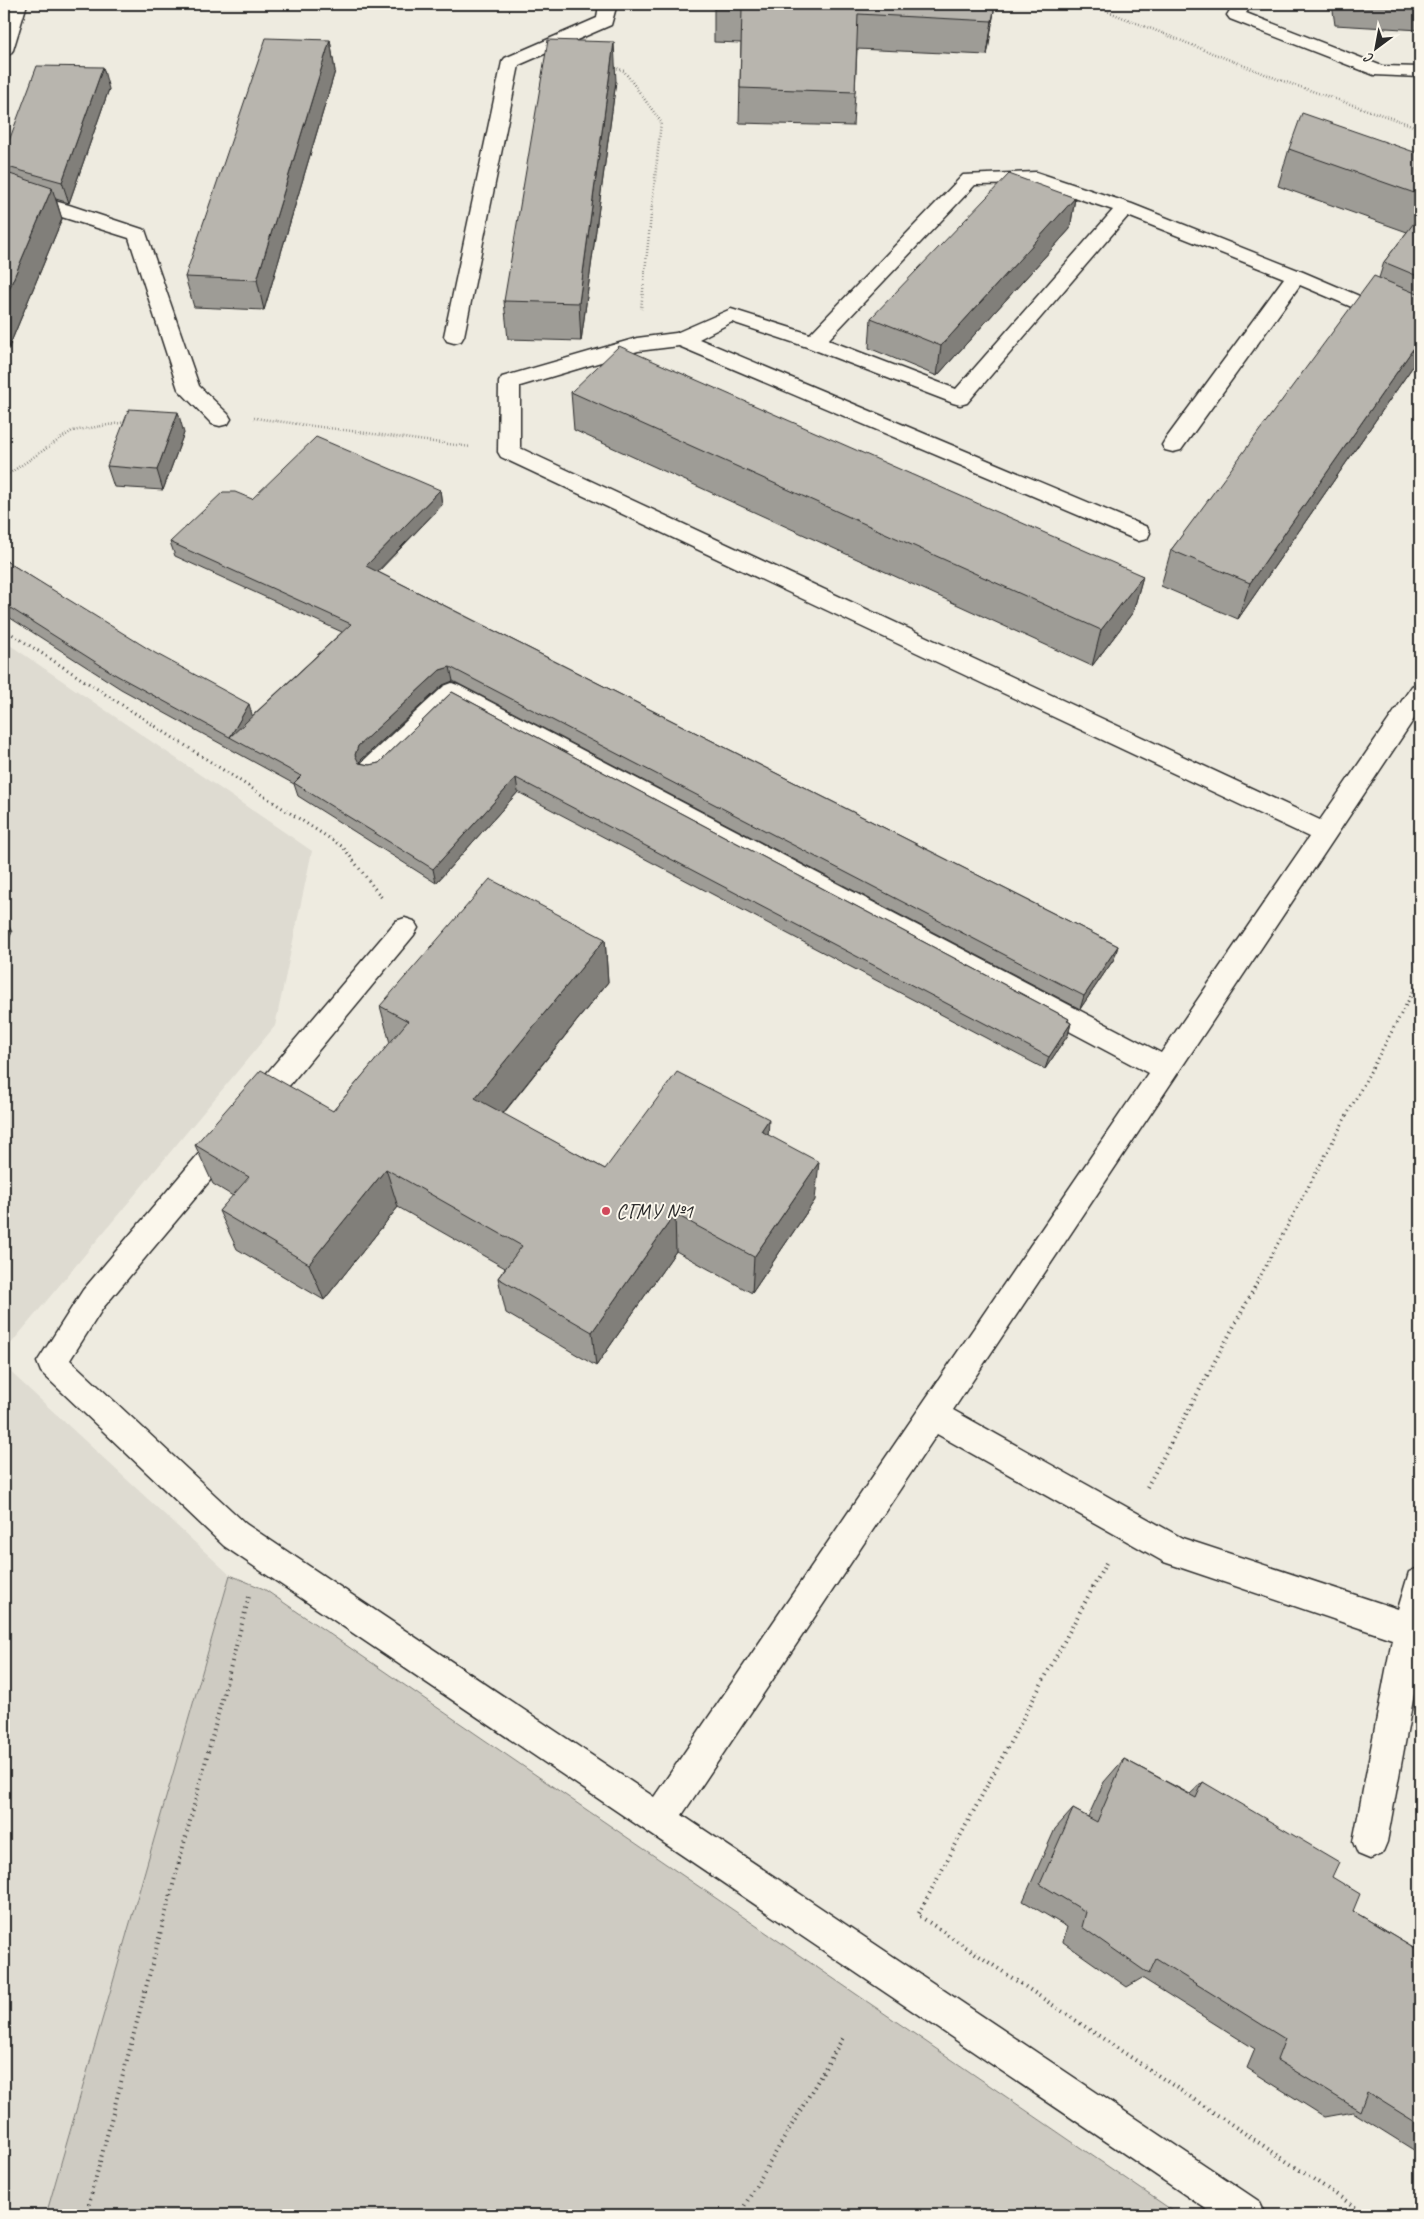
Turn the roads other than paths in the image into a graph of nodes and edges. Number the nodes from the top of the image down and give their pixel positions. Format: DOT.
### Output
graph roads {
  1 [pos="18,4"];
  2 [pos="608,4"];
  3 [pos="1243,4"];
  4 [pos="4,50"];
  5 [pos="1420,72"];
  6 [pos="4,193"];
  7 [pos="1125,208"];
  8 [pos="1296,276"];
  9 [pos="1420,330"];
  10 [pos="454,336"];
  11 [pos="681,339"];
  12 [pos="814,342"];
  13 [pos="220,419"];
  14 [pos="1173,445"];
  15 [pos="1139,534"];
  16 [pos="1420,692"];
  17 [pos="372,768"];
  18 [pos="1325,833"];
  19 [pos="405,928"];
  20 [pos="1166,1069"];
  21 [pos="932,1415"];
  22 [pos="1420,1583"];
  23 [pos="1410,1629"];
  24 [pos="659,1820"];
  25 [pos="1370,1842"];
  26 [pos="1247,2215"];
  1 -- 4 [label="lane"];
  2 -- 10 [label="lane"];
  3 -- 5 [label="lane"];
  6 -- 13 [label="lane"];
  7 -- 8 [label="lane"];
  7 -- 12 [label="lane"];
  7 -- 12 [label="lane"];
  8 -- 9 [label="lane"];
  8 -- 14 [label="lane"];
  11 -- 12 [label="lane"];
  11 -- 15 [label="lane"];
  11 -- 18 [label="lane"];
  16 -- 18 [label="lane"];
  17 -- 20 [label="lane"];
  18 -- 20 [label="lane"];
  19 -- 24 [label="lane"];
  20 -- 21 [label="lane"];
  21 -- 23 [label="lane"];
  21 -- 24 [label="lane"];
  22 -- 23 [label="lane"];
  23 -- 25 [label="lane"];
  24 -- 26 [label="lane"];
}
